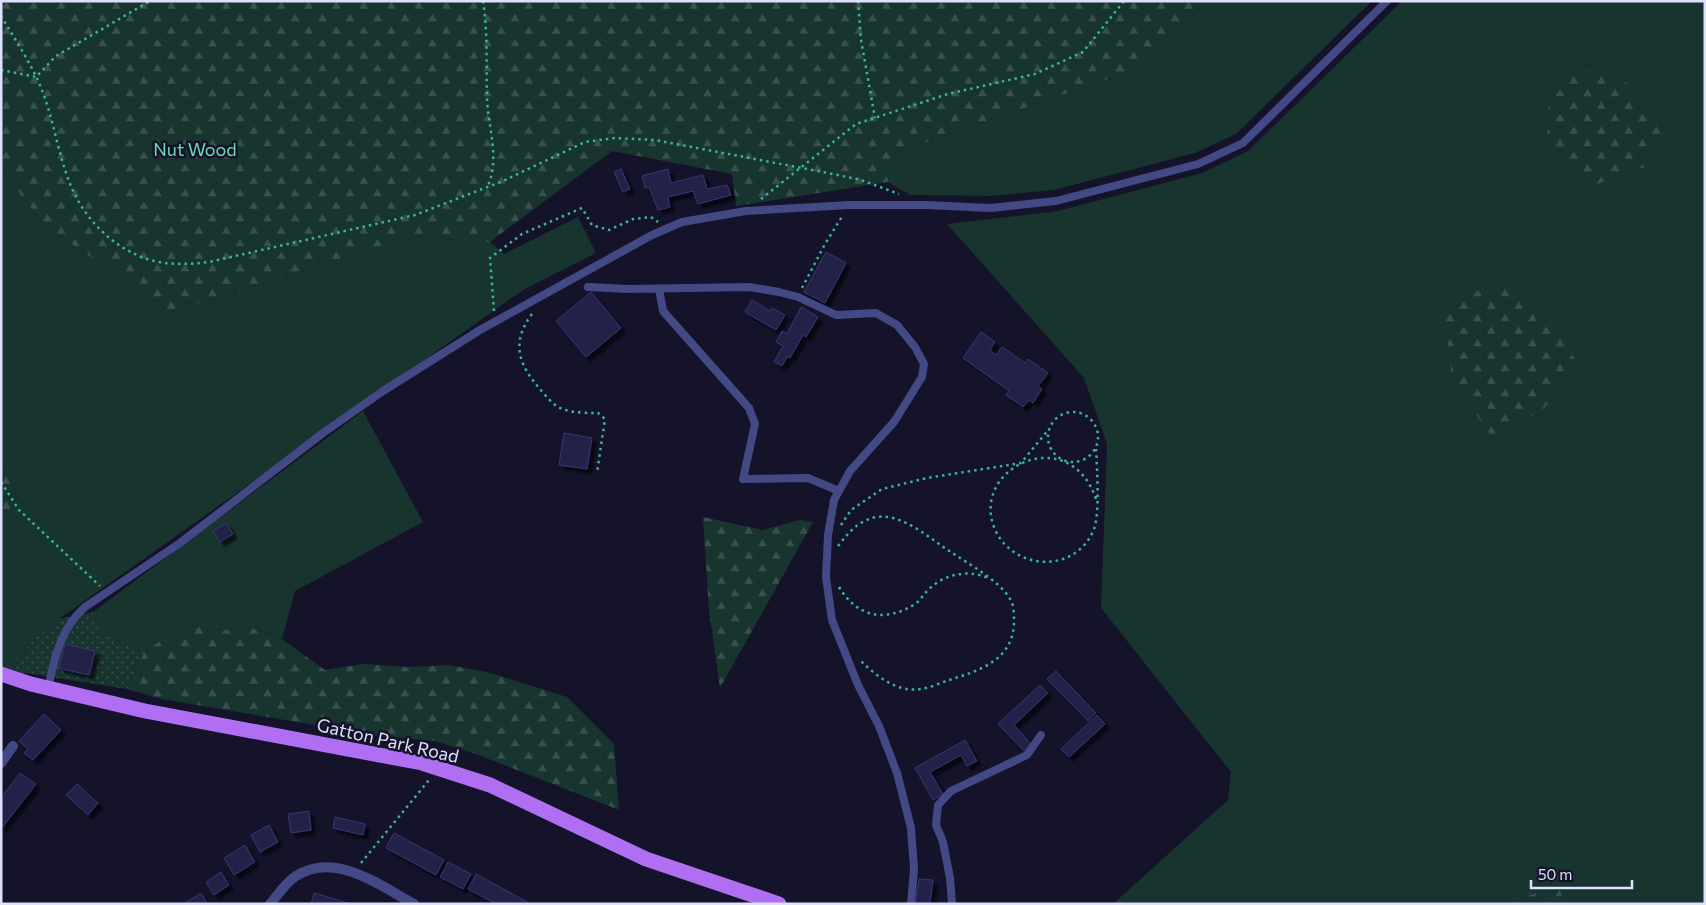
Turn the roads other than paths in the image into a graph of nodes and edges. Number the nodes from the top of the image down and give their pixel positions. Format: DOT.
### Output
graph roads {
  1 [pos="1387,1"];
  2 [pos="588,287"];
  3 [pos="659,288"];
  4 [pos="839,491"];
  5 [pos="1,674"];
  6 [pos="48,688"];
  7 [pos="1041,735"];
  8 [pos="13,746"];
  9 [pos="1,763"];
  10 [pos="270,904"];
  11 [pos="414,904"];
  12 [pos="779,904"];
  13 [pos="911,904"];
  14 [pos="952,904"];
  1 -- 6 [label="lane"];
  2 -- 3 [label="lane"];
  3 -- 4 [label="lane"];
  3 -- 4 [label="lane"];
  4 -- 13 [label="lane"];
  5 -- 6 [label="main road, Gatton Park Road"];
  6 -- 12 [label="main road, Gatton Park Road"];
  7 -- 14 [label="lane"];
  8 -- 9 [label="street"];
  10 -- 11 [label="street"];
}
